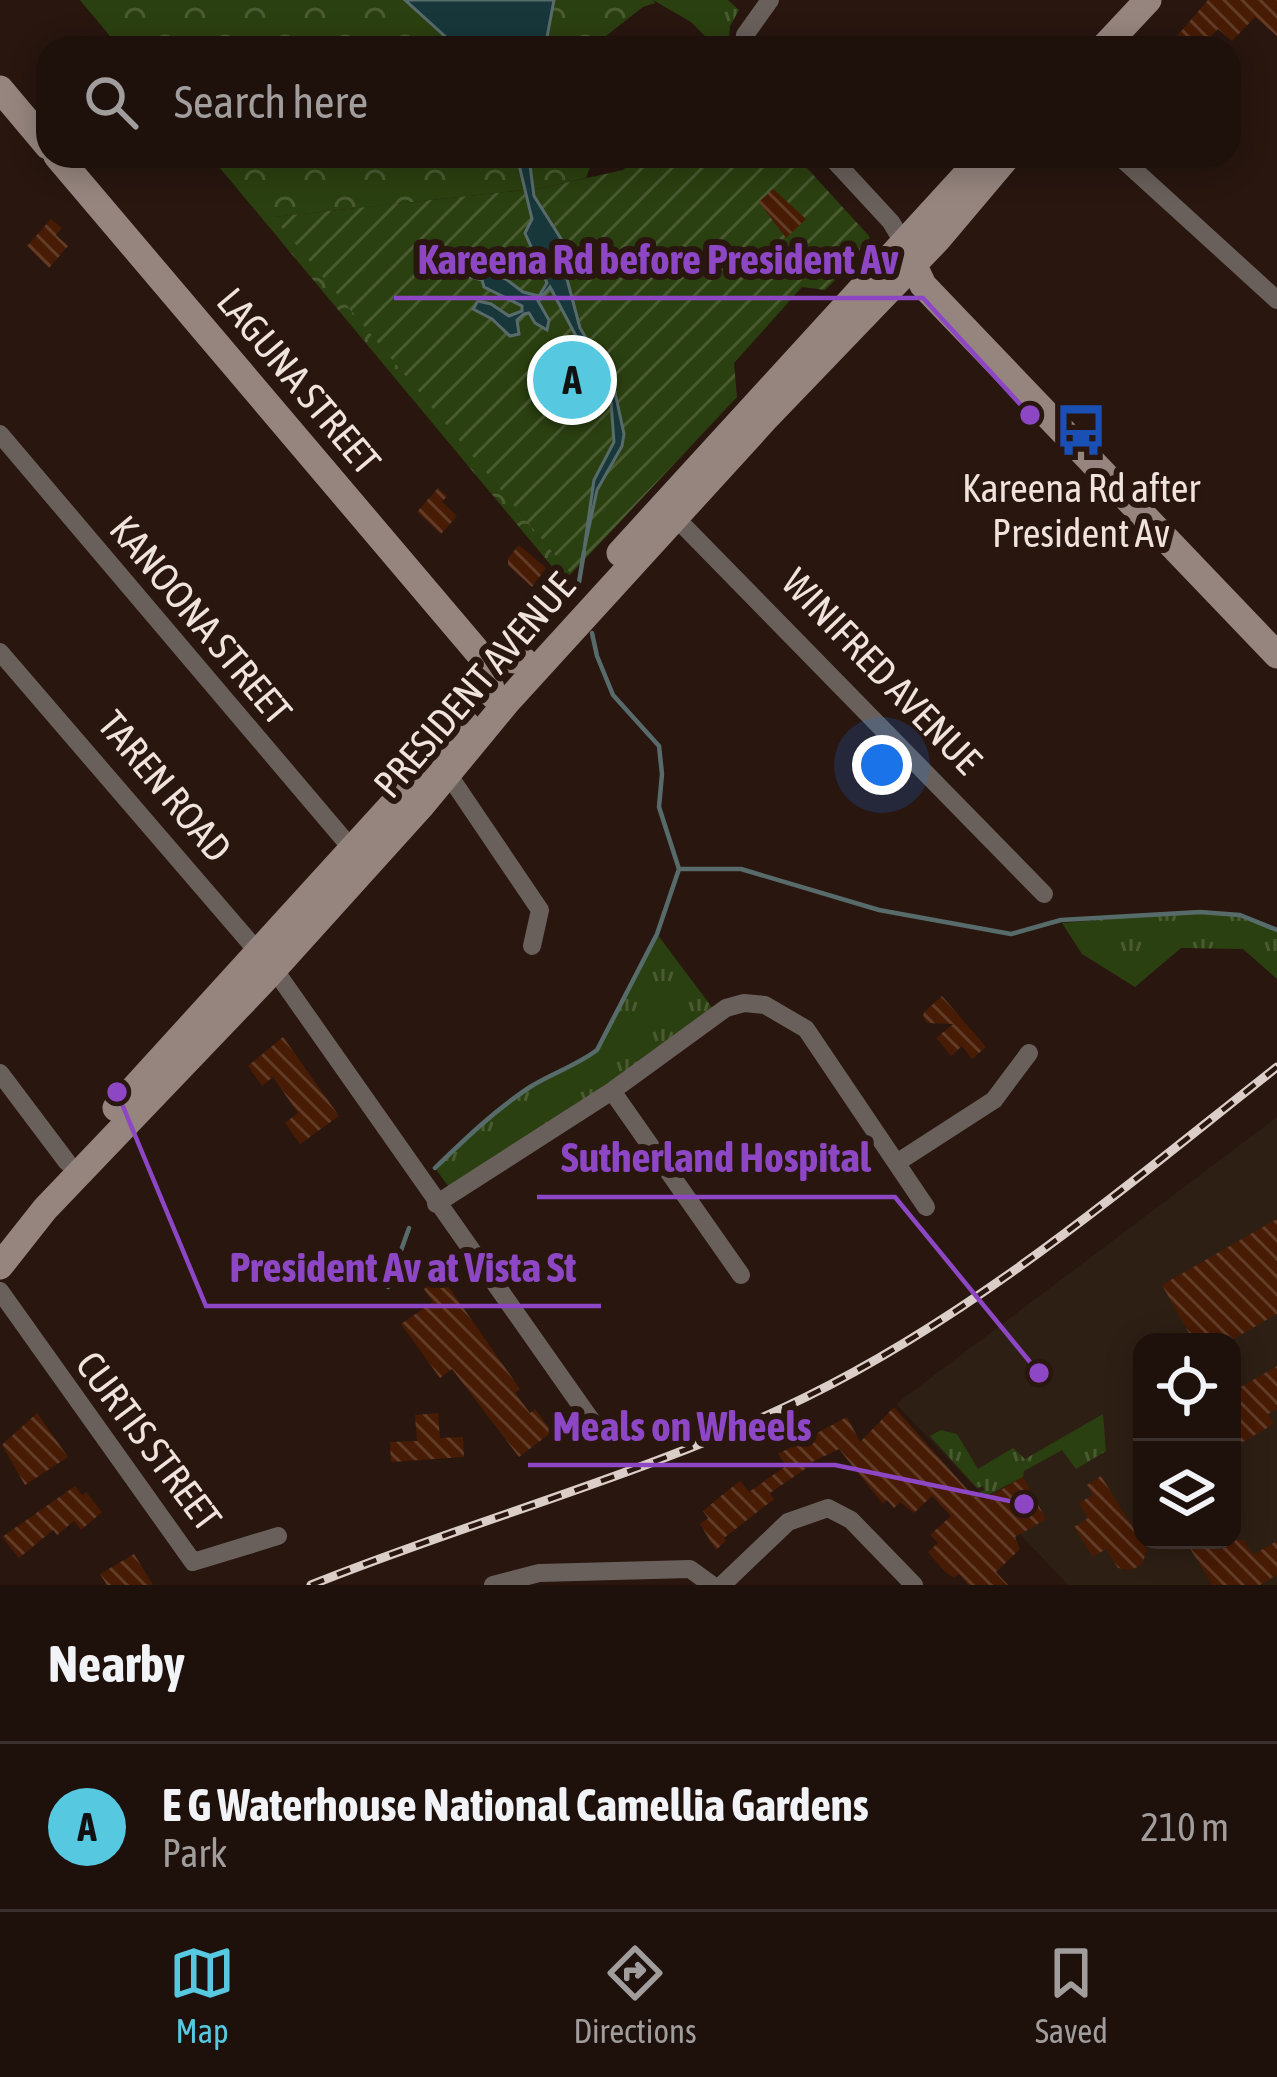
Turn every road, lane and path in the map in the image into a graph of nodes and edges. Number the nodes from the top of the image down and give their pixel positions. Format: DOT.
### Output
graph roads {
  1 [pos="770,0"];
  2 [pos="1126,0"];
  3 [pos="1148,0"];
  4 [pos="745,36"];
  5 [pos="1093,36"];
  6 [pos="1114,36"];
  7 [pos="0,89"];
  8 [pos="36,132"];
  9 [pos="67,168"];
  10 [pos="841,168"];
  11 [pos="974,168"];
  12 [pos="996,168"];
  13 [pos="1132,168"];
  14 [pos="908,253"];
  15 [pos="1277,300"];
  16 [pos="0,434"];
  17 [pos="668,512"];
  18 [pos="0,652"];
  19 [pos="1277,655"];
  20 [pos="481,656"];
  21 [pos="524,661"];
  22 [pos="493,695"];
  23 [pos="441,767"];
  24 [pos="352,849"];
  25 [pos="1044,894"];
  26 [pos="532,946"];
  27 [pos="266,960"];
  28 [pos="1029,1053"];
  29 [pos="0,1073"];
  30 [pos="612,1091"];
  31 [pos="67,1162"];
  32 [pos="898,1162"];
  33 [pos="436,1204"];
  34 [pos="926,1208"];
  35 [pos="0,1236"];
  36 [pos="0,1266"];
  37 [pos="741,1276"];
  38 [pos="0,1292"];
  39 [pos="591,1420"];
  40 [pos="278,1536"];
  41 [pos="493,1585"];
  42 [pos="712,1585"];
  43 [pos="722,1585"];
  44 [pos="914,1585"];
  1 -- 4 [label="street"];
  2 -- 5 [label="main road"];
  3 -- 6 [label="main road"];
  7 -- 8 [label="main road"];
  9 -- 20 [label="main road, LAGUNA STREET"];
  10 -- 14 [label="street"];
  11 -- 14 [label="main road, PRESIDENT AVENUE"];
  12 -- 14 [label="main road, PRESIDENT AVENUE"];
  13 -- 15 [label="street"];
  14 -- 17 [label="main road, PRESIDENT AVENUE"];
  14 -- 19 [label="main road"];
  16 -- 24 [label="street, KANOONA STREET"];
  17 -- 21 [label="main road, PRESIDENT AVENUE"];
  17 -- 23 [label="main road, PRESIDENT AVENUE"];
  17 -- 25 [label="street, WINIFRED AVENUE"];
  18 -- 27 [label="street, TAREN ROAD"];
  20 -- 21 [label="main road"];
  20 -- 22 [label="main road, LAGUNA STREET"];
  21 -- 22 [label="main road, PRESIDENT AVENUE"];
  22 -- 23 [label="main road, PRESIDENT AVENUE"];
  23 -- 24 [label="main road, PRESIDENT AVENUE"];
  23 -- 26 [label="street"];
  23 -- 27 [label="main road, PRESIDENT AVENUE"];
  24 -- 27 [label="main road, PRESIDENT AVENUE"];
  27 -- 31 [label="main road, PRESIDENT AVENUE"];
  27 -- 33 [label="street, TAREN ROAD"];
  27 -- 36 [label="main road, PRESIDENT AVENUE"];
  28 -- 32 [label="street"];
  29 -- 31 [label="street"];
  30 -- 32 [label="street"];
  30 -- 33 [label="street"];
  30 -- 37 [label="street"];
  31 -- 35 [label="main road, PRESIDENT AVENUE"];
  32 -- 34 [label="street"];
  33 -- 39 [label="street, TAREN ROAD"];
  38 -- 40 [label="street, CURTIS STREET"];
  41 -- 42 [label="street"];
  43 -- 44 [label="street"];
}
